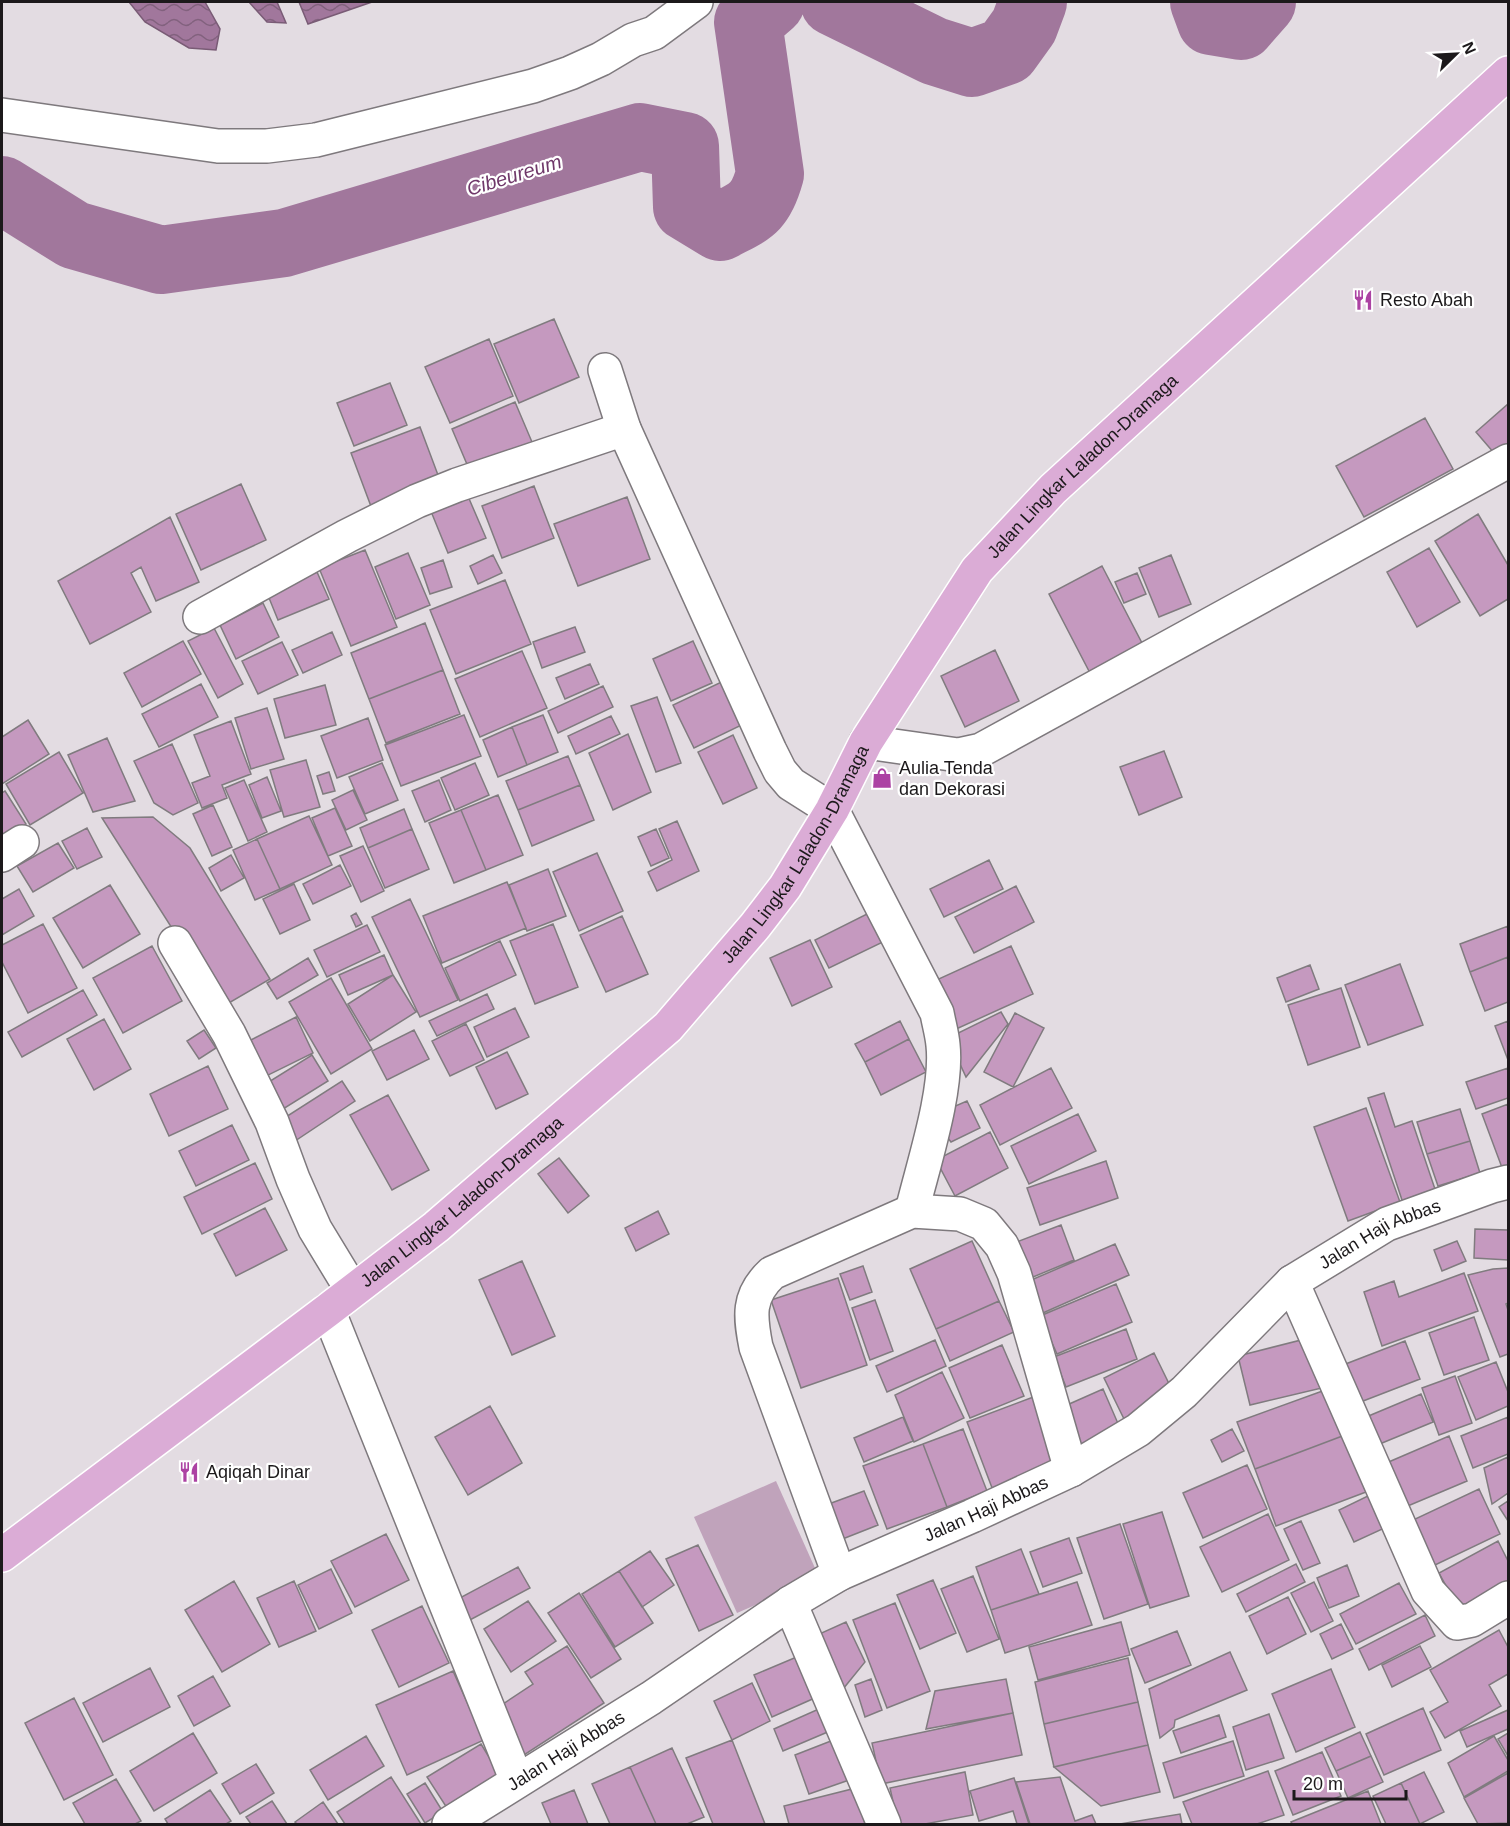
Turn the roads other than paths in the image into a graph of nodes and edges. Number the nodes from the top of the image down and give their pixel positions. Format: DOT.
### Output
graph roads {
  1 [pos="696,2"];
  2 [pos="1509,73"];
  3 [pos="2,115"];
  4 [pos="605,370"];
  5 [pos="624,429"];
  6 [pos="1509,461"];
  7 [pos="200,617"];
  8 [pos="866,742"];
  9 [pos="832,810"];
  10 [pos="176,943"];
  11 [pos="1509,1182"];
  12 [pos="912,1212"];
  13 [pos="1292,1282"];
  14 [pos="340,1300"];
  15 [pos="1071,1470"];
  16 [pos="2,1555"];
  17 [pos="839,1574"];
  18 [pos="1509,1598"];
  19 [pos="789,1603"];
  20 [pos="517,1781"];
  21 [pos="449,1824"];
  22 [pos="884,1824"];
  1 -- 3 [label="street"];
  2 -- 8 [label="main road, Jalan Lingkar Laladon-Dramaga"];
  4 -- 5 [label="street"];
  5 -- 7 [label="street"];
  5 -- 9 [label="street"];
  6 -- 8 [label="street"];
  8 -- 9 [label="main road, Jalan Lingkar Laladon-Dramaga"];
  9 -- 12 [label="street"];
  9 -- 14 [label="main road, Jalan Lingkar Laladon-Dramaga"];
  10 -- 14 [label="street"];
  11 -- 13 [label="street, Jalan Haji Abbas"];
  12 -- 15 [label="street"];
  12 -- 17 [label="street"];
  13 -- 15 [label="street, Jalan Haji Abbas"];
  13 -- 18 [label="street"];
  14 -- 16 [label="main road, Jalan Lingkar Laladon-Dramaga"];
  14 -- 20 [label="street"];
  15 -- 17 [label="street, Jalan Haji Abbas"];
  17 -- 19 [label="street, Jalan Haji Abbas"];
  19 -- 20 [label="street, Jalan Haji Abbas"];
  19 -- 22 [label="street"];
  20 -- 21 [label="street, Jalan Haji Abbas"];
}
